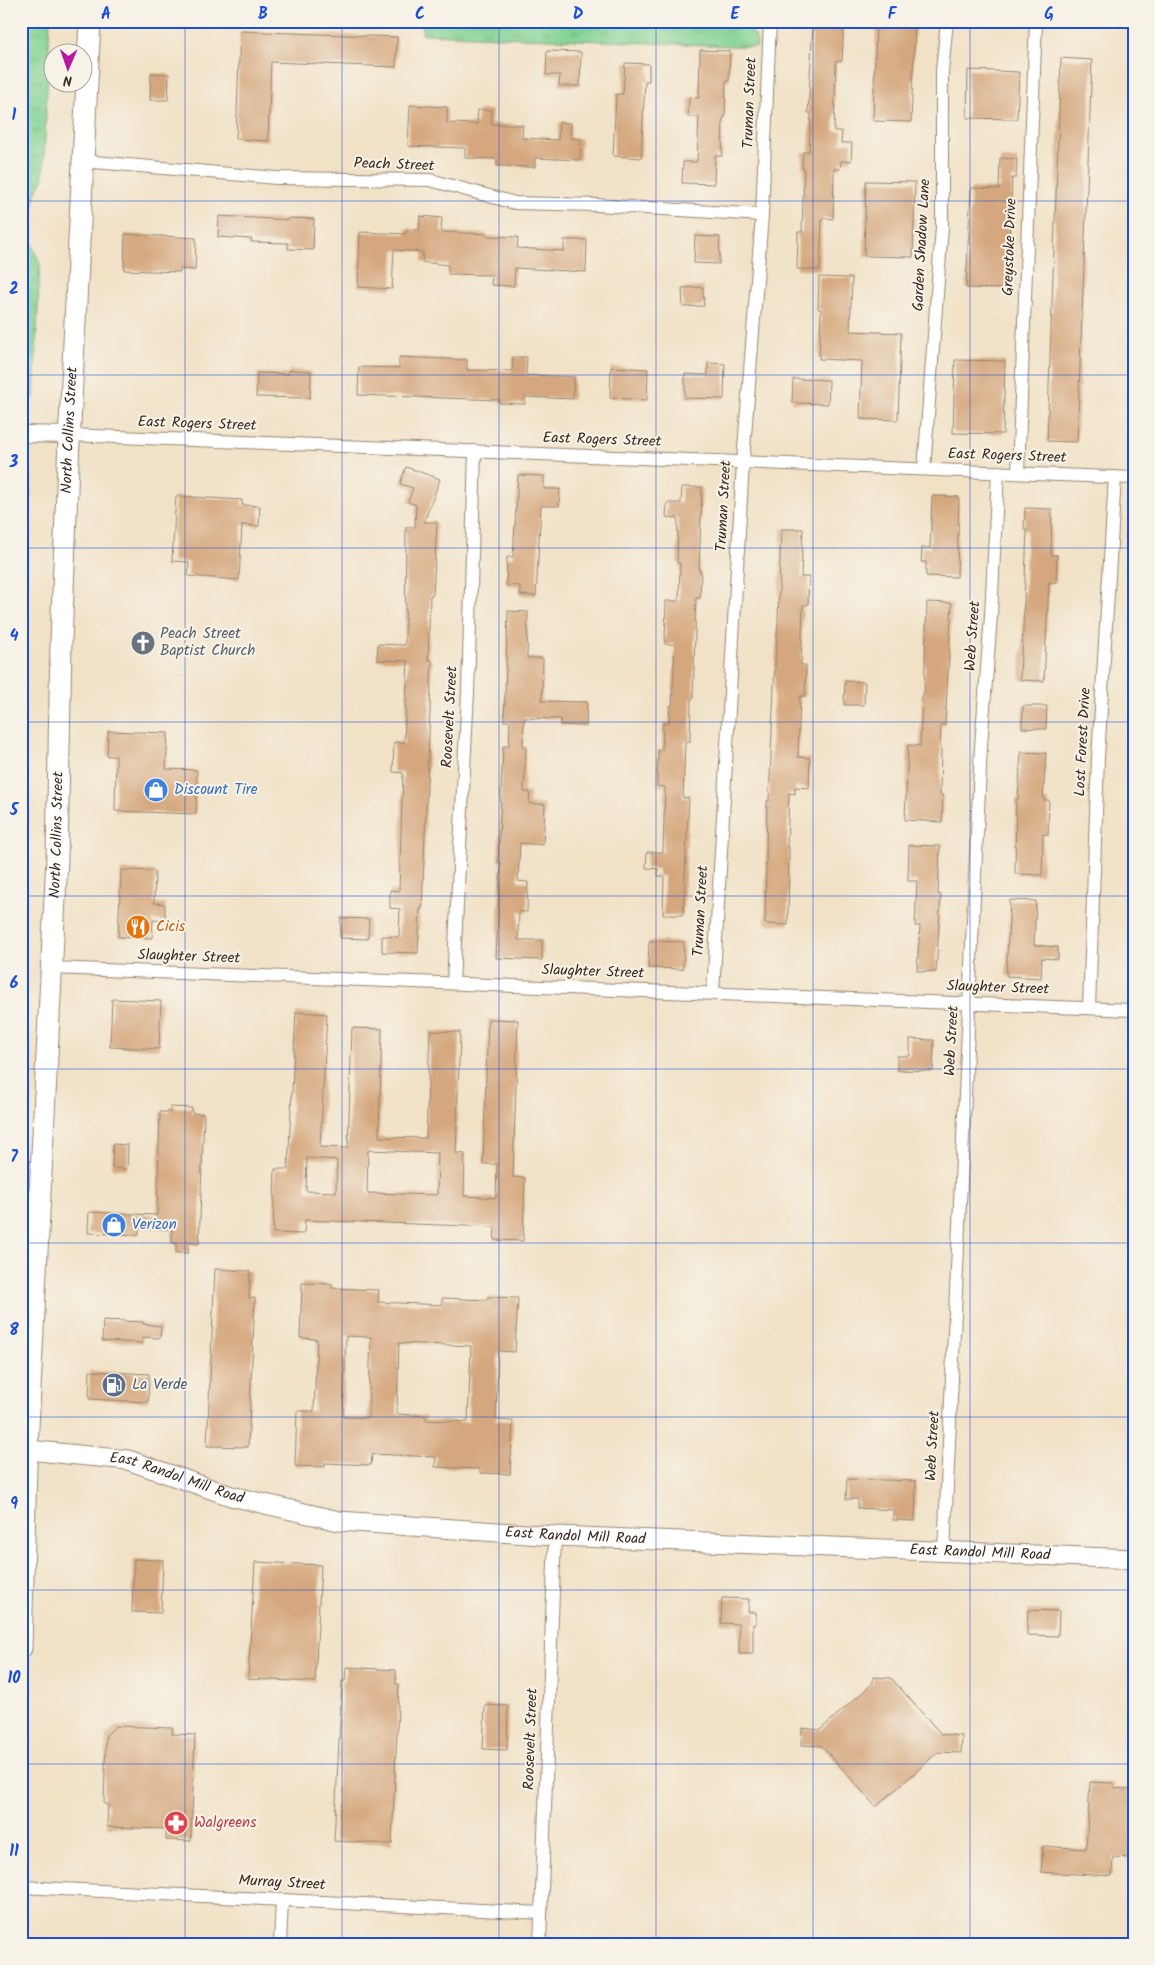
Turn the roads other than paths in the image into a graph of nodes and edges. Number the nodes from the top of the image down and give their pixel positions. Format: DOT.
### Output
graph roads {
  1 [pos="90,21"];
  2 [pos="770,21"];
  3 [pos="947,21"];
  4 [pos="1036,21"];
  5 [pos="83,162"];
  6 [pos="762,215"];
  7 [pos="21,434"];
  8 [pos="69,435"];
  9 [pos="475,451"];
  10 [pos="743,462"];
  11 [pos="924,470"];
  12 [pos="998,472"];
  13 [pos="1018,473"];
  14 [pos="1115,477"];
  15 [pos="1134,478"];
  16 [pos="52,968"];
  17 [pos="453,983"];
  18 [pos="713,994"];
  19 [pos="970,1004"];
  20 [pos="1089,1008"];
  21 [pos="1134,1010"];
  22 [pos="23,1449"];
  23 [pos="555,1536"];
  24 [pos="944,1552"];
  25 [pos="23,1556"];
  26 [pos="1134,1559"];
  27 [pos="21,1648"];
  28 [pos="21,1887"];
  29 [pos="282,1900"];
  30 [pos="541,1913"];
  31 [pos="280,1944"];
  32 [pos="540,1944"];
  1 -- 5 [label="main road, North Collins Street"];
  2 -- 6 [label="street, Truman Street"];
  3 -- 11 [label="street, Garden Shadow Lane"];
  4 -- 13 [label="street, Greystoke Drive"];
  5 -- 6 [label="street, Peach Street"];
  5 -- 8 [label="main road, North Collins Street"];
  6 -- 10 [label="street, Truman Street"];
  7 -- 8 [label="street"];
  8 -- 9 [label="street, East Rogers Street"];
  8 -- 16 [label="main road, North Collins Street"];
  9 -- 10 [label="street, East Rogers Street"];
  9 -- 17 [label="street, Roosevelt Street"];
  10 -- 11 [label="street, East Rogers Street"];
  10 -- 18 [label="street, Truman Street"];
  11 -- 12 [label="street, East Rogers Street"];
  12 -- 13 [label="street, East Rogers Street"];
  12 -- 19 [label="street, Web Street"];
  13 -- 14 [label="street, East Rogers Street"];
  14 -- 15 [label="street, East Rogers Street"];
  14 -- 20 [label="street, Lost Forest Drive"];
  16 -- 17 [label="street, Slaughter Street"];
  16 -- 22 [label="main road, North Collins Street"];
  17 -- 18 [label="street, Slaughter Street"];
  18 -- 19 [label="street, Slaughter Street"];
  19 -- 20 [label="street, Slaughter Street"];
  19 -- 24 [label="street, Web Street"];
  20 -- 21 [label="street, Slaughter Street"];
  22 -- 23 [label="main road, East Randol Mill Road"];
  22 -- 25 [label="main road, North Collins Street"];
  23 -- 24 [label="main road, East Randol Mill Road"];
  23 -- 30 [label="street, Roosevelt Street"];
  24 -- 26 [label="main road, East Randol Mill Road"];
  25 -- 27 [label="main road, North Collins Street"];
  28 -- 29 [label="street, Murray Street"];
  29 -- 30 [label="street, Murray Street"];
  29 -- 31 [label="street"];
  30 -- 32 [label="street, Roosevelt Street"];
}
